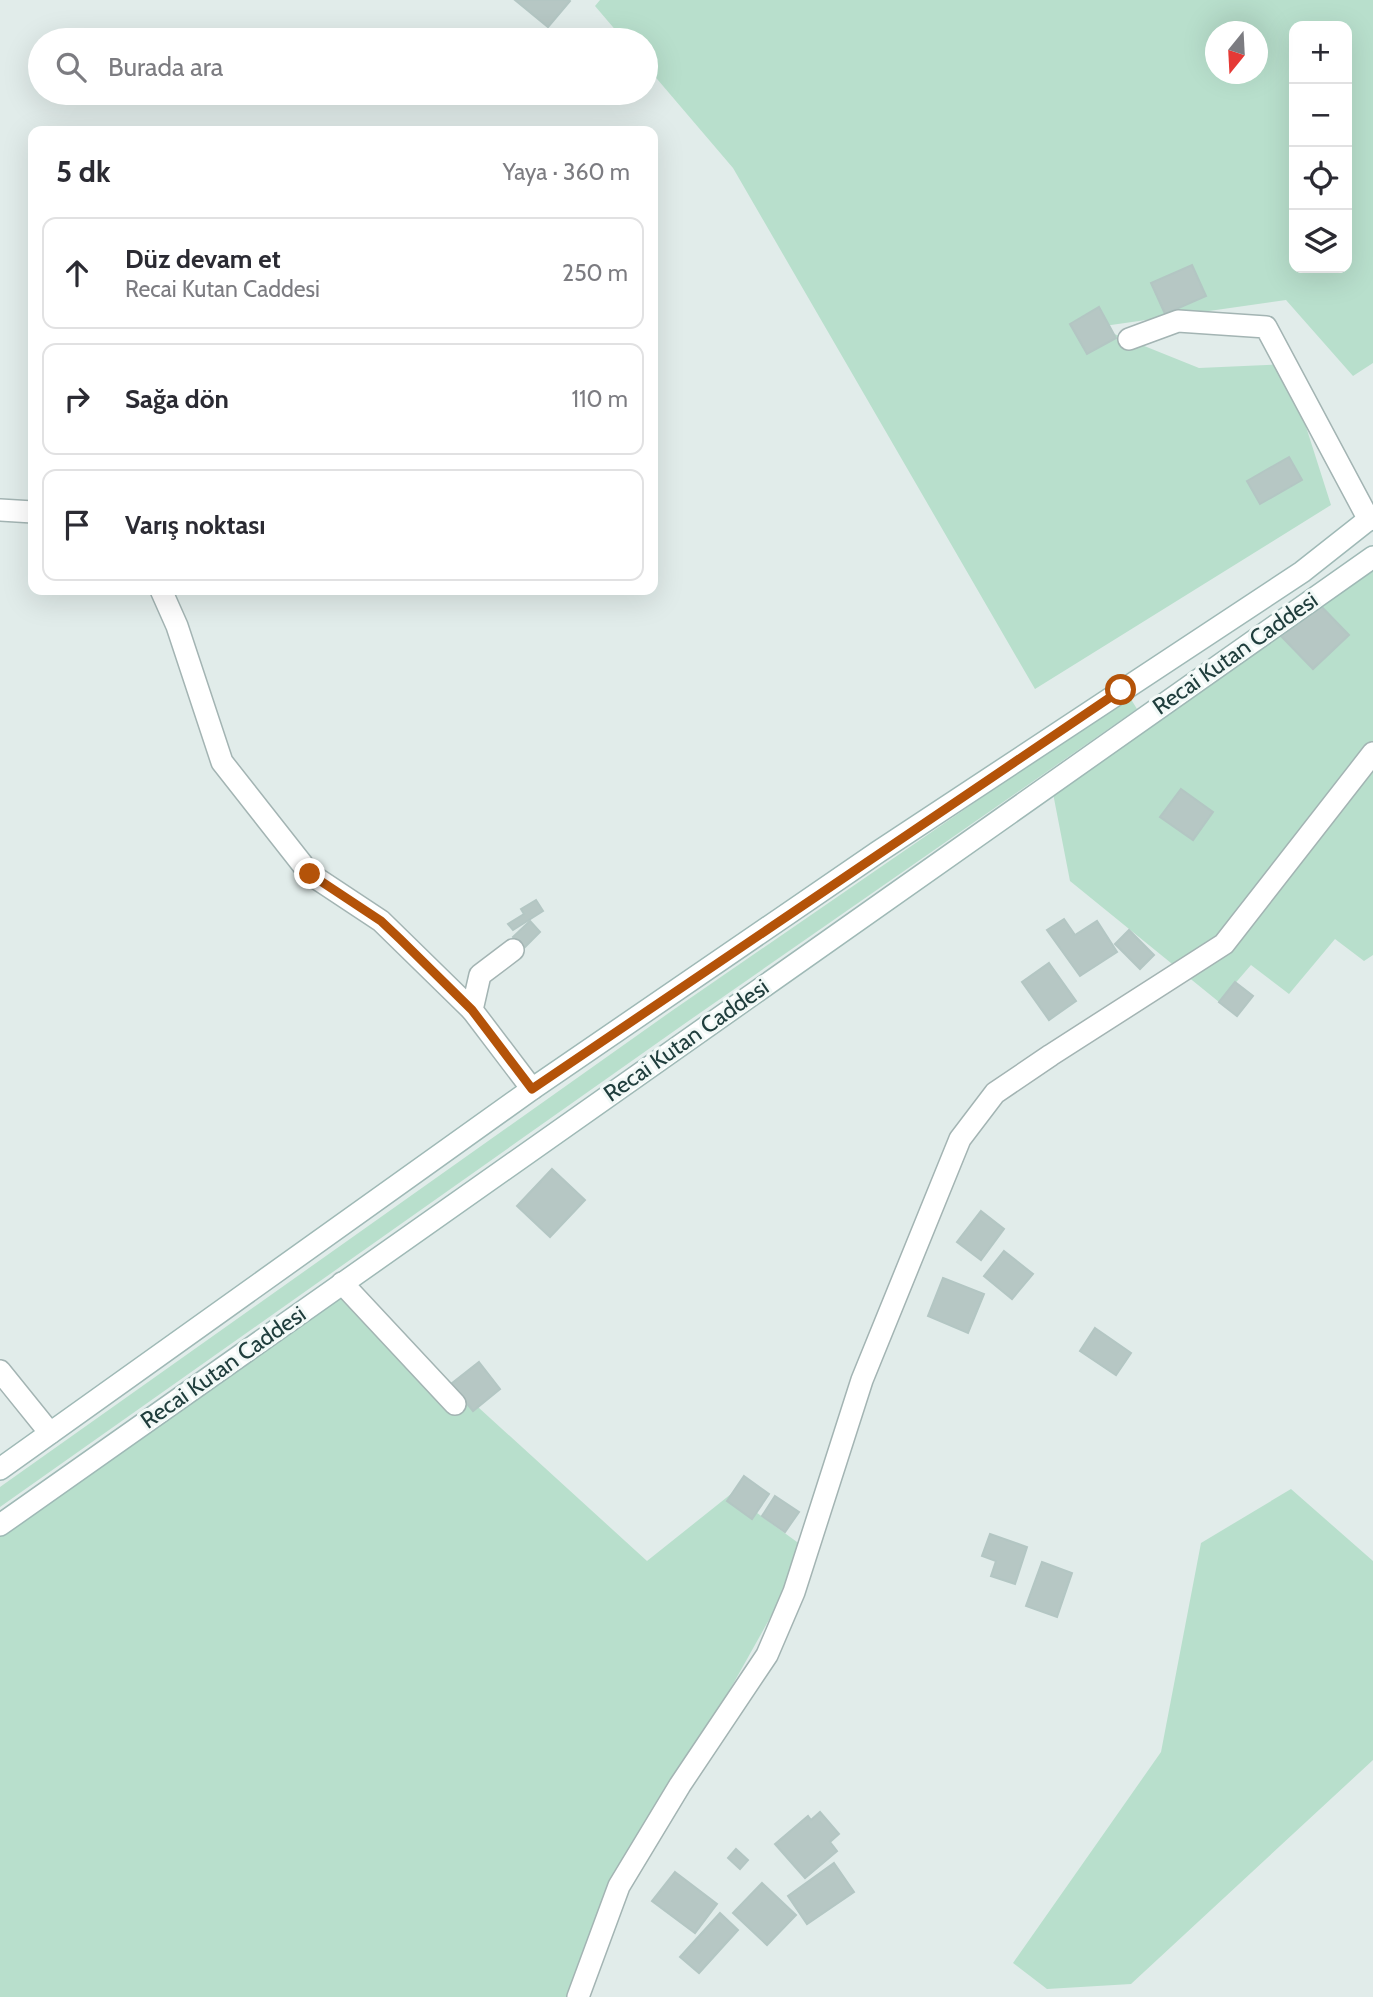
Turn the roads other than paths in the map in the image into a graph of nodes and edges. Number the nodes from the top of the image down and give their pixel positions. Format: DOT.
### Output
graph roads {
  1 [pos="1129,339"];
  2 [pos="0,510"];
  3 [pos="28,512"];
  4 [pos="1371,518"];
  5 [pos="1373,557"];
  6 [pos="163,595"];
  7 [pos="1373,753"];
  8 [pos="513,950"];
  9 [pos="472,1010"];
  10 [pos="532,1089"];
  11 [pos="342,1283"];
  12 [pos="0,1371"];
  13 [pos="456,1404"];
  14 [pos="50,1433"];
  15 [pos="0,1469"];
  16 [pos="0,1525"];
  17 [pos="578,1997"];
  1 -- 4 [label="main road"];
  2 -- 3 [label="main road"];
  4 -- 10 [label="main road, Recai Kutan Caddesi"];
  5 -- 11 [label="main road, Recai Kutan Caddesi"];
  6 -- 9 [label="main road"];
  7 -- 17 [label="main road"];
  8 -- 9 [label="main road"];
  9 -- 10 [label="main road"];
  10 -- 14 [label="main road, Recai Kutan Caddesi"];
  11 -- 13 [label="main road"];
  11 -- 16 [label="main road, Recai Kutan Caddesi"];
  12 -- 14 [label="main road"];
  14 -- 15 [label="main road, Recai Kutan Caddesi"];
}
